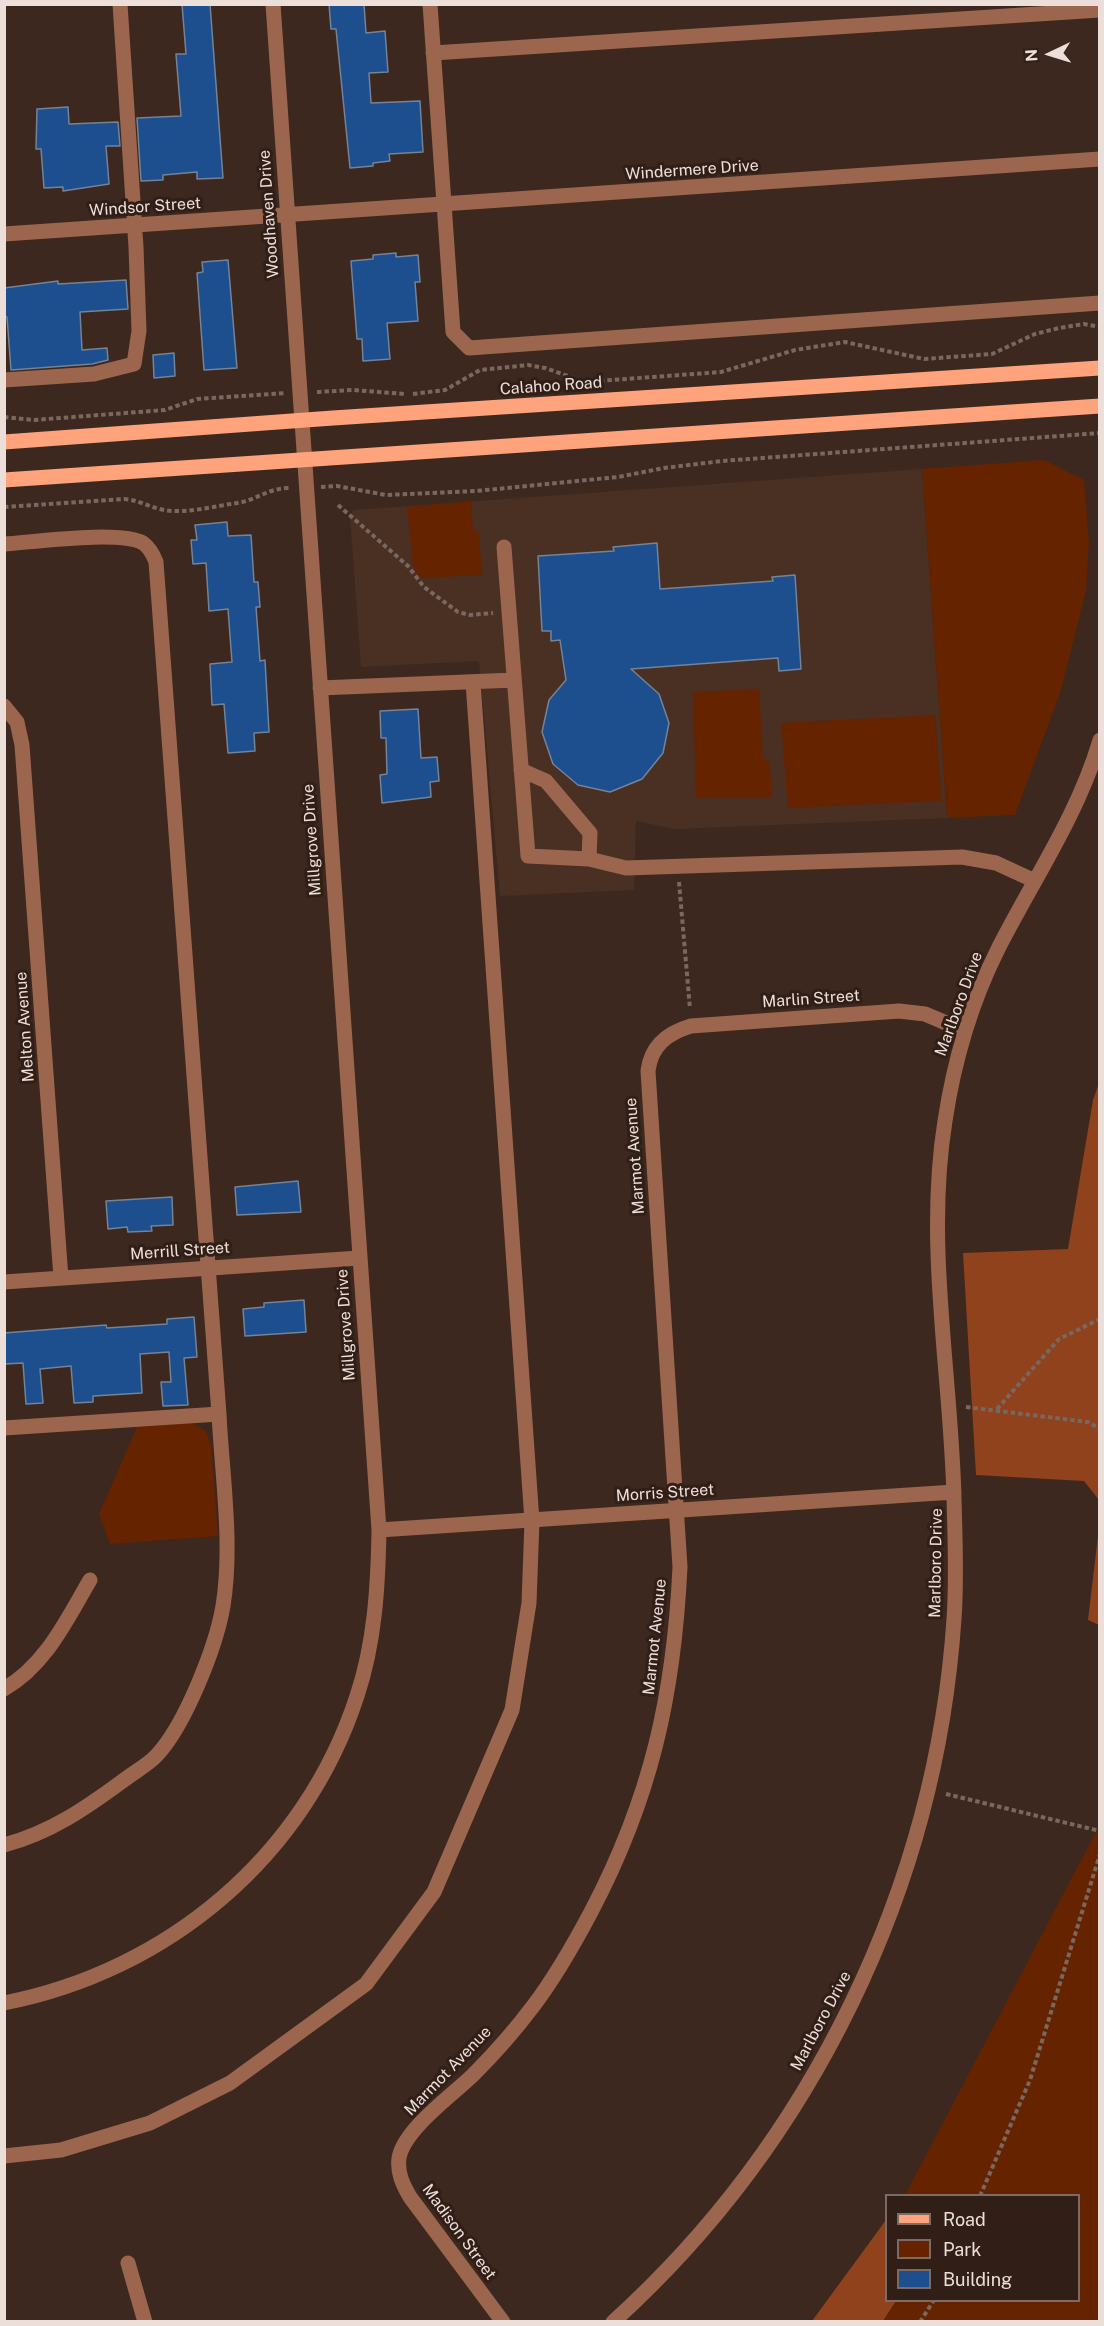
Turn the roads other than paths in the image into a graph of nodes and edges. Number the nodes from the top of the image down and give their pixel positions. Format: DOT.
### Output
graph roads {
  1 [pos="120,4"];
  2 [pos="273,4"];
  3 [pos="430,4"];
  4 [pos="1100,10"];
  5 [pos="434,53"];
  6 [pos="1100,159"];
  7 [pos="444,206"];
  8 [pos="288,214"];
  9 [pos="134,225"];
  10 [pos="4,234"];
  11 [pos="1100,303"];
  12 [pos="1100,368"];
  13 [pos="4,380"];
  14 [pos="1100,406"];
  15 [pos="303,420"];
  16 [pos="4,442"];
  17 [pos="305,459"];
  18 [pos="4,480"];
  19 [pos="4,544"];
  20 [pos="504,547"];
  21 [pos="514,680"];
  22 [pos="473,682"];
  23 [pos="320,688"];
  24 [pos="5,706"];
  25 [pos="1100,740"];
  26 [pos="1096,764"];
  27 [pos="521,770"];
  28 [pos="589,859"];
  29 [pos="1035,881"];
  30 [pos="965,1030"];
  31 [pos="660,1042"];
  32 [pos="359,1258"];
  33 [pos="207,1267"];
  34 [pos="61,1278"];
  35 [pos="4,1282"];
  36 [pos="219,1414"];
  37 [pos="4,1428"];
  38 [pos="954,1492"];
  39 [pos="678,1510"];
  40 [pos="532,1521"];
  41 [pos="380,1530"];
  42 [pos="90,1580"];
  43 [pos="4,1689"];
  44 [pos="4,1845"];
  45 [pos="4,2003"];
  46 [pos="4,2156"];
  47 [pos="399,2158"];
  48 [pos="128,2263"];
  49 [pos="145,2322"];
  50 [pos="503,2322"];
  51 [pos="613,2322"];
  1 -- 9 [label="street"];
  2 -- 8 [label="street, Woodhaven Drive"];
  3 -- 5 [label="street"];
  4 -- 5 [label="street"];
  5 -- 7 [label="street"];
  6 -- 7 [label="street, Windermere Drive"];
  7 -- 8 [label="street, Windermere Drive"];
  7 -- 11 [label="street"];
  8 -- 9 [label="street, Windsor Street"];
  8 -- 15 [label="street, Woodhaven Drive"];
  9 -- 10 [label="street, Windsor Street"];
  9 -- 13 [label="street"];
  12 -- 15 [label="main road, Calahoo Road"];
  14 -- 17 [label="main road"];
  15 -- 16 [label="main road, Calahoo Road"];
  15 -- 17 [label="street, Woodhaven Drive"];
  17 -- 18 [label="main road"];
  17 -- 23 [label="street, Millgrove Drive"];
  19 -- 33 [label="street"];
  20 -- 21 [label="street"];
  21 -- 22 [label="street"];
  21 -- 27 [label="street"];
  22 -- 23 [label="street"];
  22 -- 40 [label="street"];
  23 -- 32 [label="street, Millgrove Drive"];
  24 -- 34 [label="street, Melton Avenue"];
  25 -- 26 [label="street, Marlboro Drive"];
  26 -- 29 [label="street, Marlboro Drive"];
  27 -- 28 [label="street"];
  27 -- 28 [label="street"];
  28 -- 29 [label="street"];
  29 -- 30 [label="street, Marlboro Drive"];
  30 -- 31 [label="street, Marlin Street"];
  30 -- 38 [label="street, Marlboro Drive"];
  31 -- 39 [label="street, Marmot Avenue"];
  32 -- 33 [label="street, Merrill Street"];
  32 -- 41 [label="street, Millgrove Drive"];
  33 -- 34 [label="street, Merrill Street"];
  33 -- 36 [label="street"];
  34 -- 35 [label="street, Merrill Street"];
  36 -- 37 [label="street"];
  36 -- 44 [label="street"];
  38 -- 39 [label="street, Morris Street"];
  38 -- 51 [label="street, Marlboro Drive"];
  39 -- 40 [label="street, Morris Street"];
  39 -- 47 [label="street, Marmot Avenue"];
  40 -- 41 [label="street, Morris Street"];
  40 -- 46 [label="street"];
  41 -- 45 [label="street, Millgrove Drive"];
  42 -- 43 [label="street"];
  47 -- 50 [label="street, Madison Street"];
  48 -- 49 [label="street"];
}
